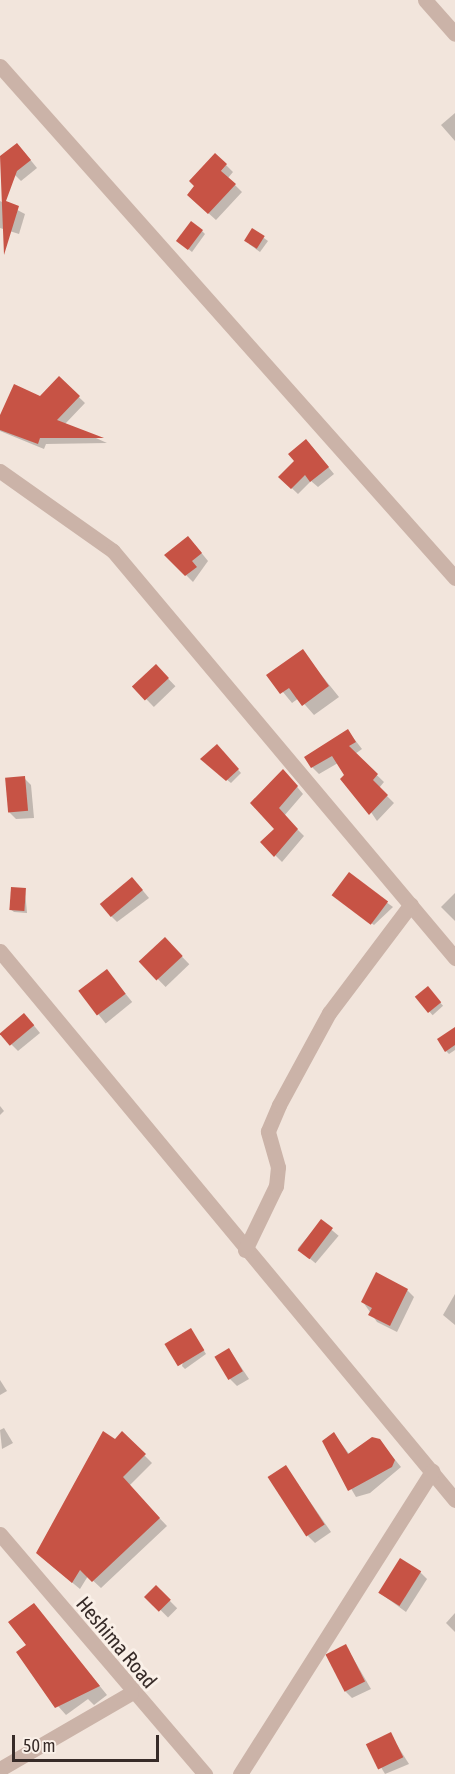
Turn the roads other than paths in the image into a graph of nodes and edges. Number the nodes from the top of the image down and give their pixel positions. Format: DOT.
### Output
graph roads {
  1 [pos="424,0"];
  2 [pos="455,34"];
  3 [pos="0,66"];
  4 [pos="0,471"];
  5 [pos="455,578"];
  6 [pos="411,904"];
  7 [pos="0,951"];
  8 [pos="455,958"];
  9 [pos="245,1250"];
  10 [pos="432,1471"];
  11 [pos="455,1500"];
  12 [pos="0,1534"];
  13 [pos="131,1694"];
  14 [pos="0,1768"];
  15 [pos="205,1774"];
  16 [pos="240,1774"];
  1 -- 2 [label="street"];
  3 -- 5 [label="street"];
  4 -- 6 [label="street"];
  6 -- 8 [label="street"];
  6 -- 9 [label="street"];
  7 -- 9 [label="street"];
  9 -- 10 [label="street"];
  10 -- 11 [label="street"];
  10 -- 16 [label="street"];
  12 -- 13 [label="street, Heshima Road"];
  13 -- 14 [label="street"];
  13 -- 15 [label="street, Heshima Road"];
}
